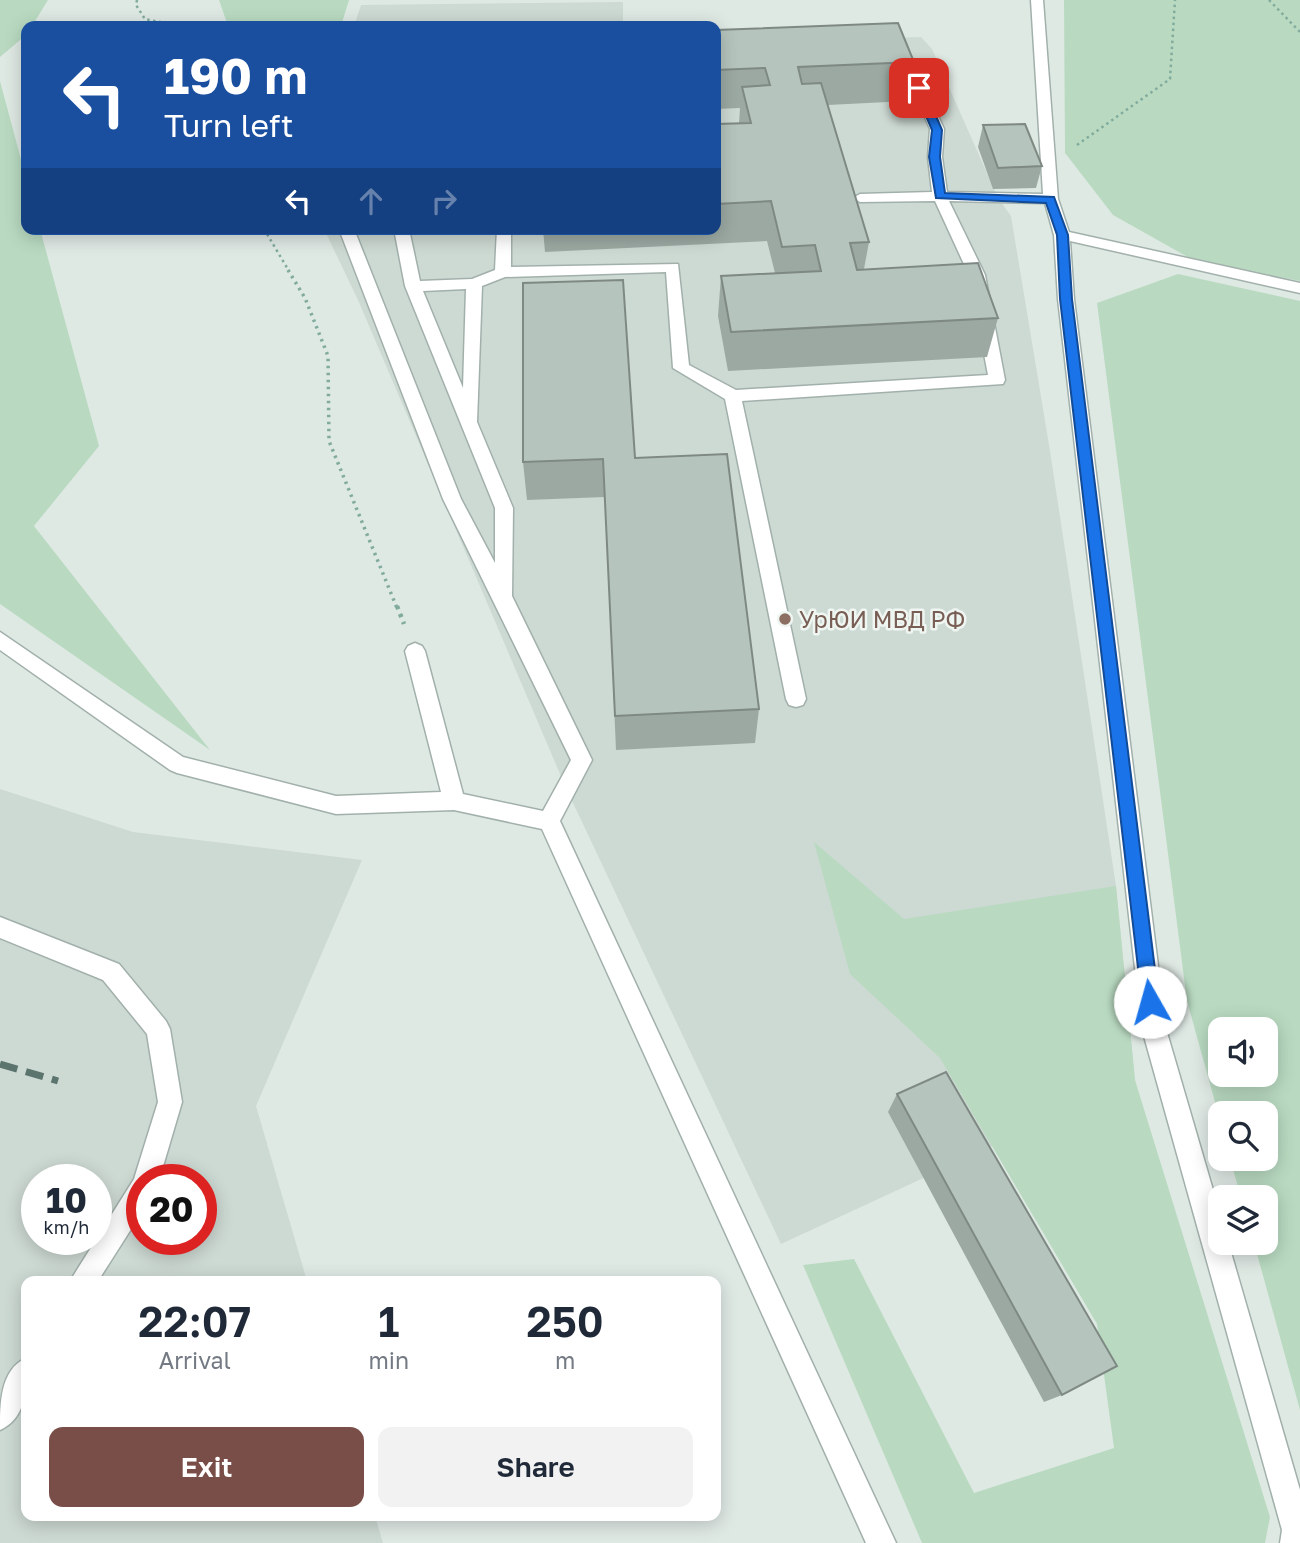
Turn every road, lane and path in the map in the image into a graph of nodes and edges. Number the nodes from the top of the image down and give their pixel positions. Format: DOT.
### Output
graph roads {
  1 [pos="137,0"];
  2 [pos="1037,0"];
  3 [pos="1175,0"];
  4 [pos="1269,0"];
  5 [pos="155,21"];
  6 [pos="1300,32"];
  7 [pos="888,47"];
  8 [pos="1076,146"];
  9 [pos="940,196"];
  10 [pos="860,198"];
  11 [pos="1051,199"];
  12 [pos="268,235"];
  13 [pos="348,235"];
  14 [pos="402,235"];
  15 [pos="504,235"];
  16 [pos="1062,235"];
  17 [pos="503,272"];
  18 [pos="474,284"];
  19 [pos="414,286"];
  20 [pos="1300,288"];
  21 [pos="733,396"];
  22 [pos="471,428"];
  23 [pos="504,599"];
  24 [pos="0,640"];
  25 [pos="415,651"];
  26 [pos="796,699"];
  27 [pos="454,801"];
  28 [pos="549,821"];
  29 [pos="0,927"];
  30 [pos="151,1164"];
  31 [pos="126,1213"];
  32 [pos="86,1276"];
  33 [pos="21,1380"];
  34 [pos="0,1416"];
  35 [pos="881,1543"];
  36 [pos="1295,1543"];
  1 -- 5 [label="path"];
  2 -- 11 [label="lane"];
  3 -- 8 [label="path"];
  4 -- 6 [label="path"];
  7 -- 9 [label="lane"];
  9 -- 10 [label="lane"];
  9 -- 11 [label="lane"];
  9 -- 21 [label="lane"];
  11 -- 16 [label="lane"];
  12 -- 25 [label="path"];
  13 -- 23 [label="lane"];
  14 -- 19 [label="lane"];
  15 -- 17 [label="lane"];
  16 -- 20 [label="lane"];
  16 -- 36 [label="lane"];
  17 -- 18 [label="lane"];
  17 -- 21 [label="lane"];
  18 -- 19 [label="lane"];
  18 -- 22 [label="lane"];
  19 -- 22 [label="lane"];
  21 -- 26 [label="lane"];
  22 -- 23 [label="lane"];
  23 -- 28 [label="lane"];
  24 -- 27 [label="lane"];
  25 -- 27 [label="lane"];
  27 -- 28 [label="lane"];
  28 -- 35 [label="lane"];
  29 -- 30 [label="lane"];
  31 -- 32 [label="lane"];
  33 -- 34 [label="lane"];
}
